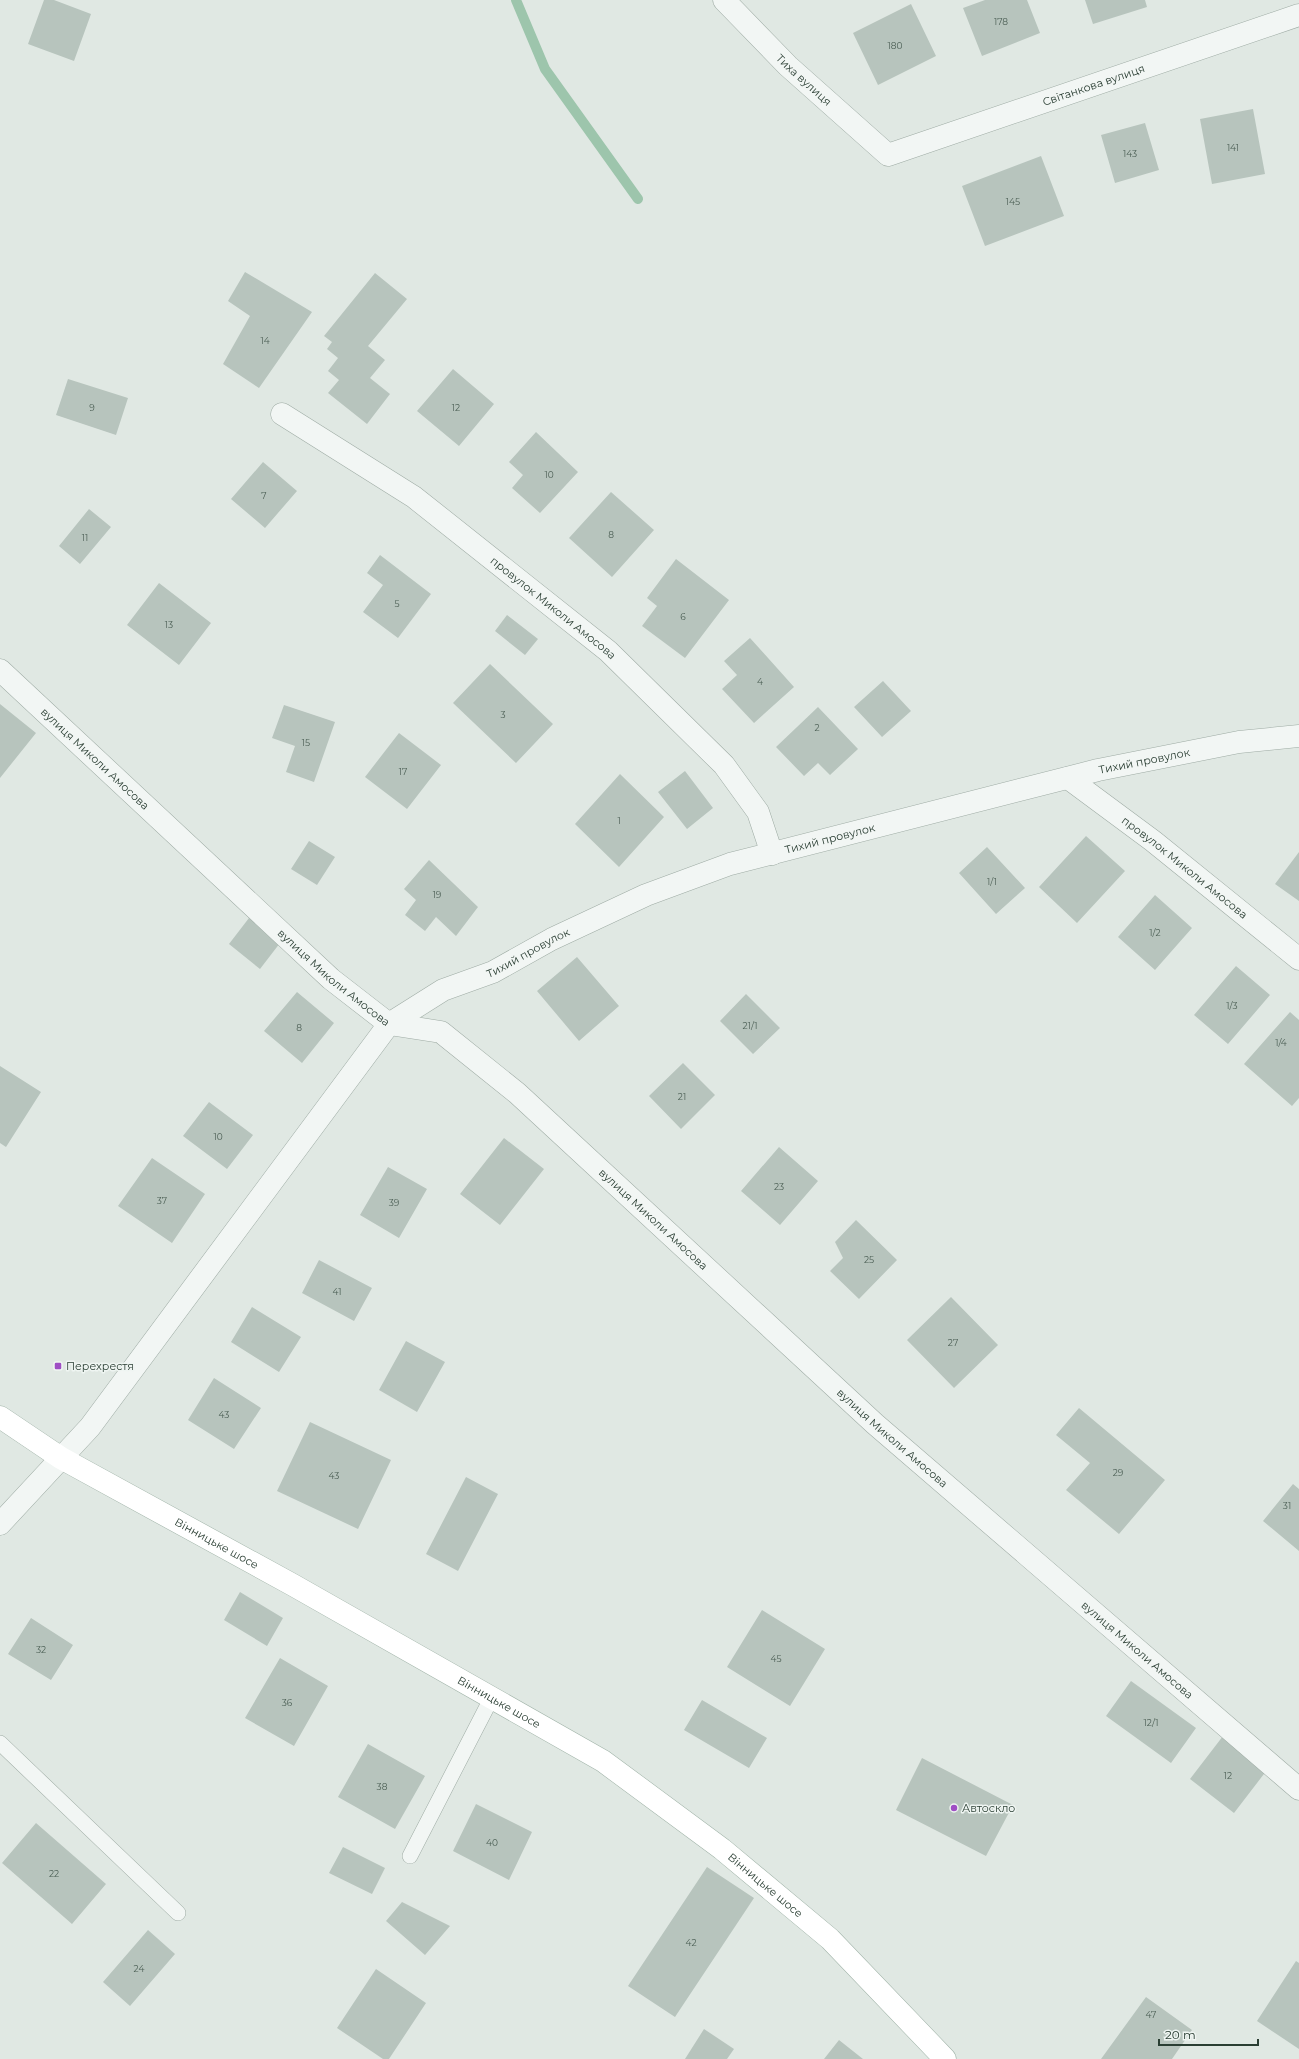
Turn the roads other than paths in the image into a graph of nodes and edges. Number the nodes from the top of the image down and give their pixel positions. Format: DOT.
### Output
graph roads {
  1 [pos="724,0"];
  2 [pos="1299,15"];
  3 [pos="888,155"];
  4 [pos="282,414"];
  5 [pos="0,670"];
  6 [pos="1299,736"];
  7 [pos="1068,778"];
  8 [pos="772,854"];
  9 [pos="1299,959"];
  10 [pos="389,1024"];
  11 [pos="0,1417"];
  12 [pos="61,1458"];
  13 [pos="0,1524"];
  14 [pos="490,1698"];
  15 [pos="0,1744"];
  16 [pos="1299,1789"];
  17 [pos="410,1856"];
  18 [pos="178,1913"];
  19 [pos="945,2059"];
  1 -- 3 [label="street, Тиха вулиця"];
  2 -- 3 [label="street, Світанкова вулиця"];
  4 -- 8 [label="street, провулок Миколи Амосова"];
  5 -- 10 [label="street, вулиця Миколи Амосова"];
  6 -- 7 [label="street, Тихий провулок"];
  7 -- 8 [label="street, Тихий провулок"];
  7 -- 9 [label="street, провулок Миколи Амосова"];
  8 -- 10 [label="street, Тихий провулок"];
  10 -- 12 [label="street"];
  10 -- 16 [label="street, вулиця Миколи Амосова"];
  11 -- 12 [label="main road, Вінницьке шосе"];
  12 -- 13 [label="street"];
  12 -- 14 [label="main road, Вінницьке шосе"];
  14 -- 17 [label="lane"];
  14 -- 19 [label="main road, Вінницьке шосе"];
  15 -- 18 [label="lane"];
}
